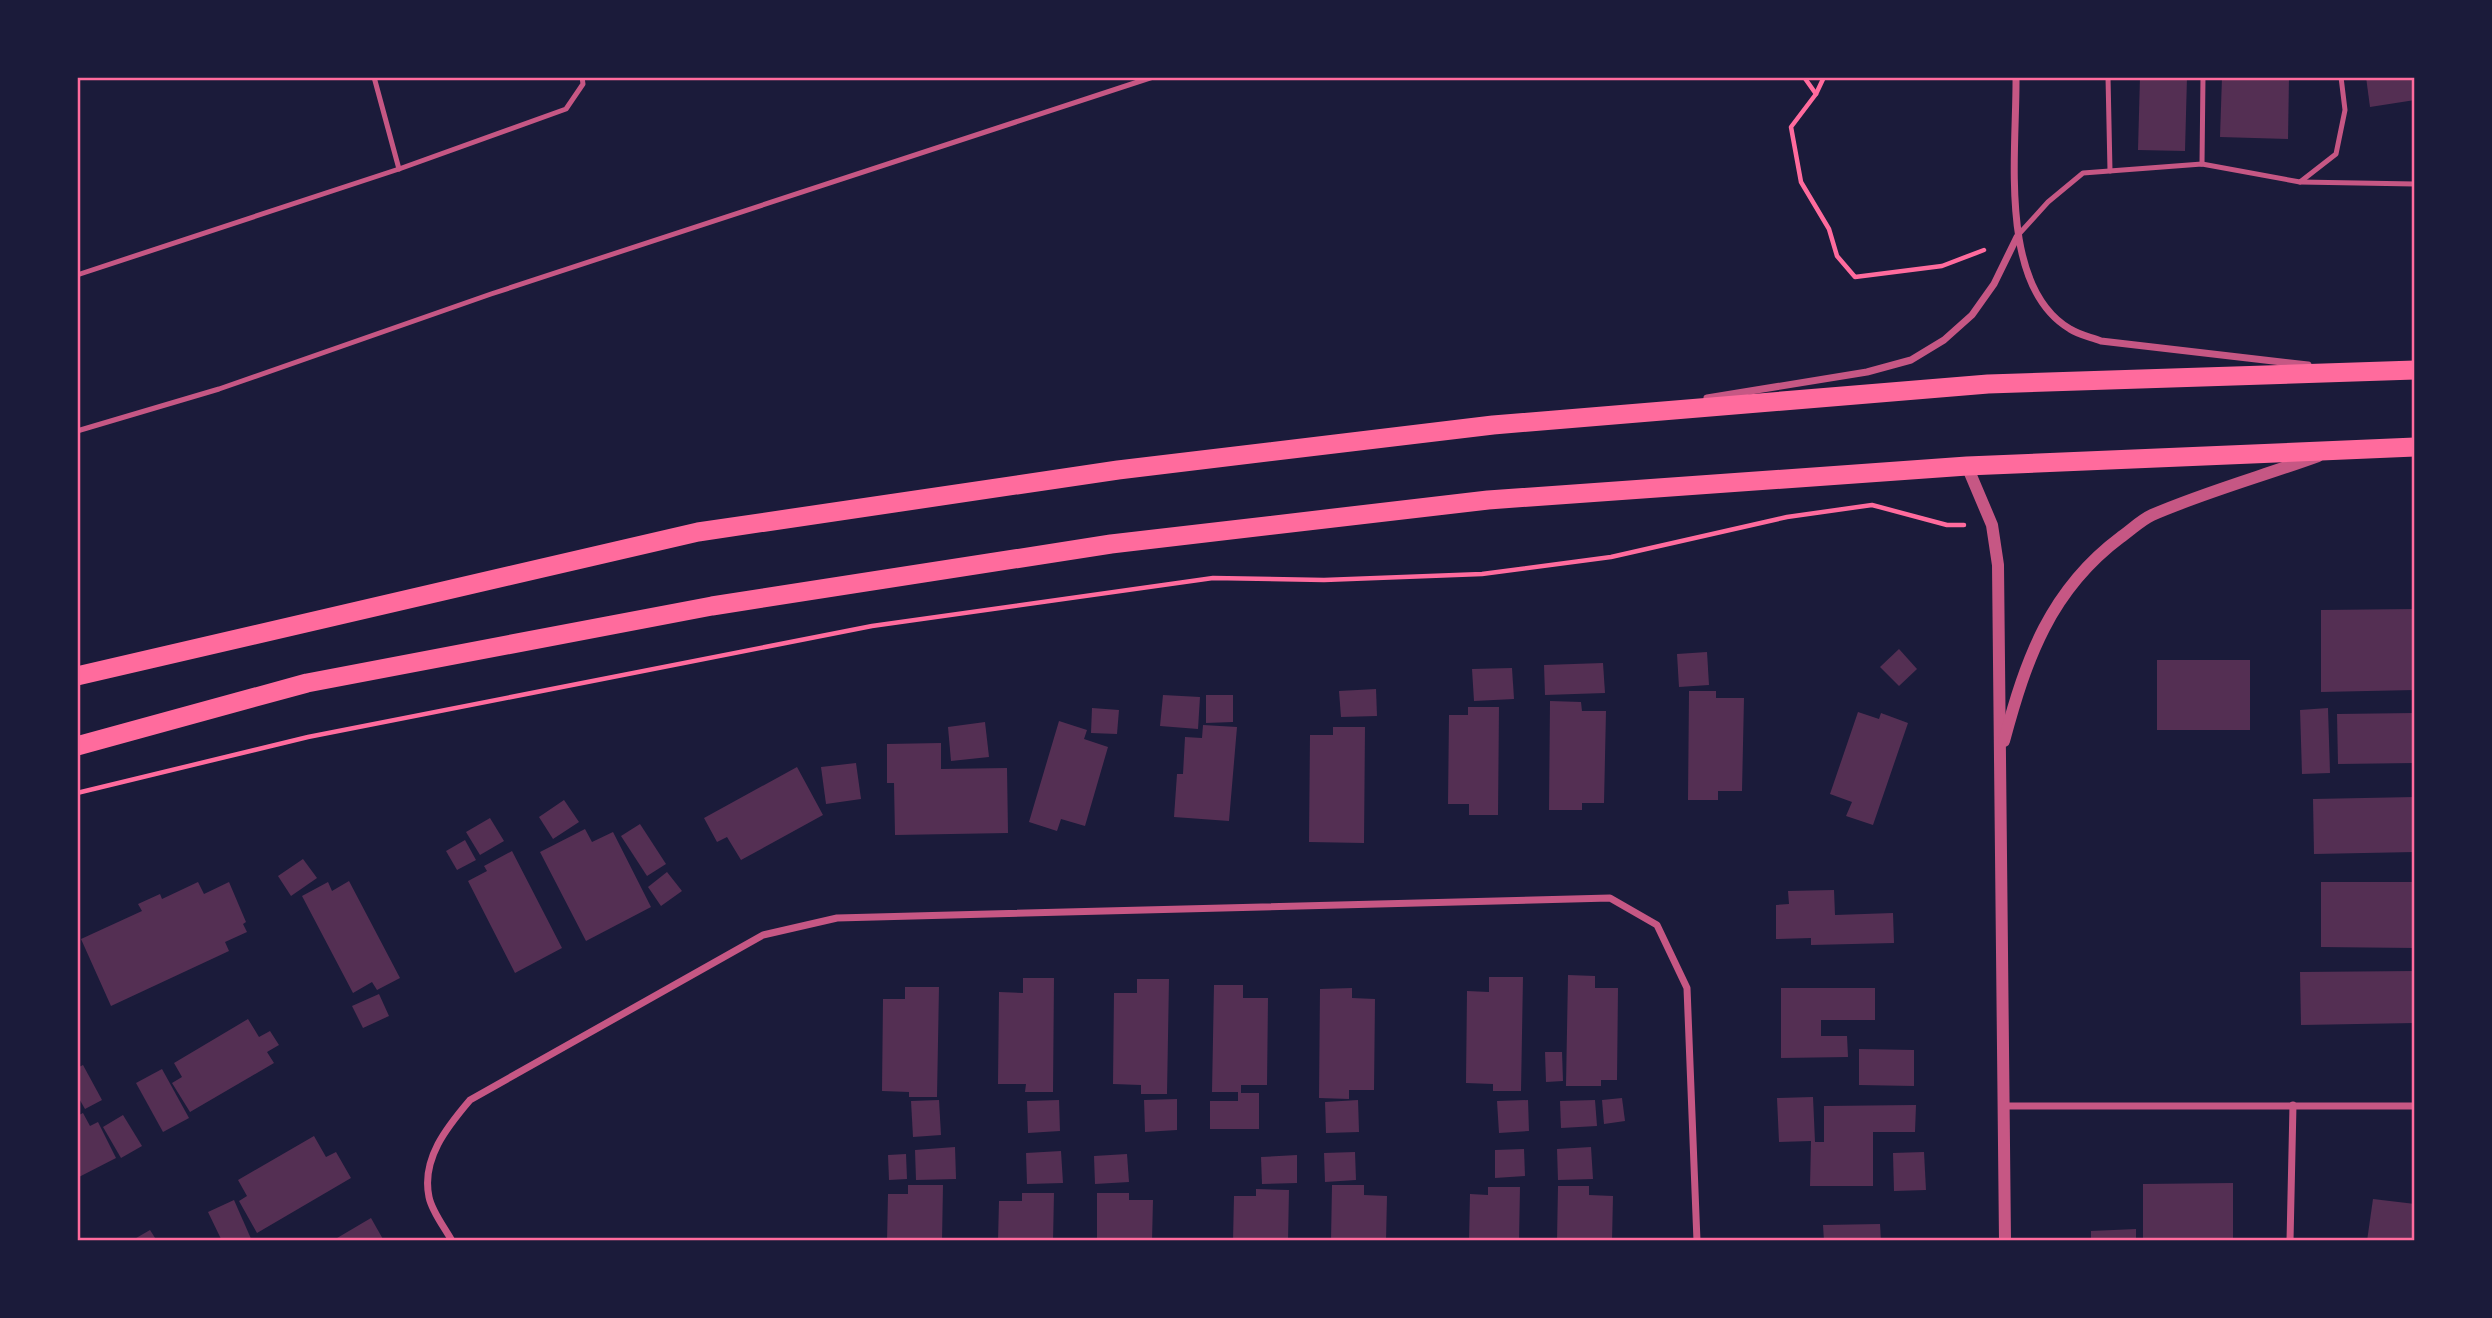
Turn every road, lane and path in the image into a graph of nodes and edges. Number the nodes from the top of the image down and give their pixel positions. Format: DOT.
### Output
graph roads {
  1 [pos="374,77"];
  2 [pos="582,77"];
  3 [pos="1153,77"];
  4 [pos="1804,77"];
  5 [pos="1824,77"];
  6 [pos="2017,77"];
  7 [pos="2108,77"];
  8 [pos="2203,77"];
  9 [pos="2341,77"];
  10 [pos="1816,93"];
  11 [pos="2202,163"];
  12 [pos="399,169"];
  13 [pos="2110,171"];
  14 [pos="2300,181"];
  15 [pos="2415,184"];
  16 [pos="2017,237"];
  17 [pos="77,275"];
  18 [pos="2350,370"];
  19 [pos="2415,370"];
  20 [pos="1593,417"];
  21 [pos="77,432"];
  22 [pos="2415,447"];
  23 [pos="2338,449"];
  24 [pos="1967,466"];
  25 [pos="1993,525"];
  26 [pos="77,676"];
  27 [pos="77,746"];
  28 [pos="2000,757"];
  29 [pos="77,793"];
  30 [pos="2293,1105"];
  31 [pos="2003,1106"];
  32 [pos="2415,1106"];
  33 [pos="452,1241"];
  34 [pos="1697,1241"];
  35 [pos="2006,1241"];
  36 [pos="2290,1241"];
  1 -- 12 [label="lane"];
  2 -- 12 [label="lane"];
  3 -- 21 [label="lane"];
  4 -- 10 [label="path"];
  5 -- 10 [label="path"];
  6 -- 16 [label="street"];
  7 -- 13 [label="lane"];
  8 -- 11 [label="lane"];
  9 -- 14 [label="lane"];
  10 -- 16 [label="path"];
  11 -- 13 [label="lane"];
  11 -- 14 [label="lane"];
  12 -- 17 [label="lane"];
  13 -- 16 [label="lane"];
  14 -- 15 [label="lane"];
  16 -- 18 [label="street"];
  16 -- 20 [label="street"];
  18 -- 19 [label="highway"];
  18 -- 20 [label="highway"];
  20 -- 26 [label="highway"];
  22 -- 23 [label="highway"];
  23 -- 24 [label="highway"];
  23 -- 28 [label="street"];
  24 -- 25 [label="street"];
  24 -- 27 [label="highway"];
  25 -- 28 [label="street"];
  25 -- 29 [label="path"];
  28 -- 31 [label="street"];
  30 -- 31 [label="street"];
  30 -- 32 [label="street"];
  30 -- 36 [label="street"];
  31 -- 35 [label="street"];
  33 -- 34 [label="street"];
}
